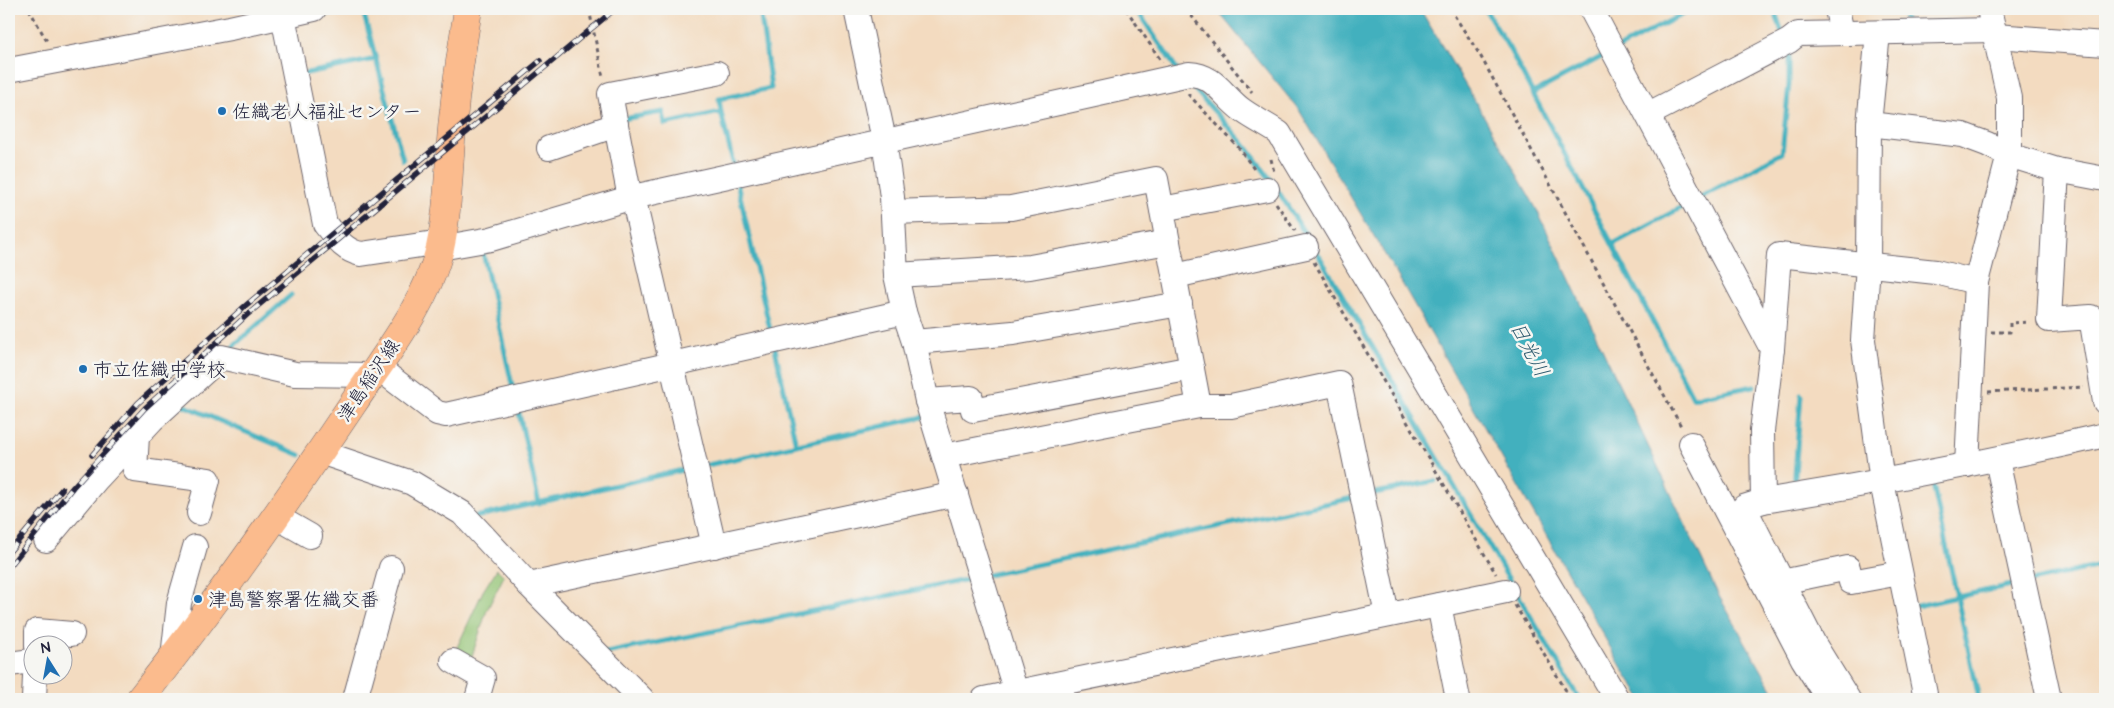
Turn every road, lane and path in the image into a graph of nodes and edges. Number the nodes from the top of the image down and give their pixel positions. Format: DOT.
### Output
graph roads {
  1 [pos="29,9"];
  2 [pos="314,9"];
  3 [pos="468,9"];
  4 [pos="589,9"];
  5 [pos="856,9"];
  6 [pos="1126,9"];
  7 [pos="1186,9"];
  8 [pos="1450,9"];
  9 [pos="1591,9"];
  10 [pos="1837,9"];
  11 [pos="283,16"];
  12 [pos="228,18"];
  13 [pos="1993,25"];
  14 [pos="1842,33"];
  15 [pos="1878,33"];
  16 [pos="2105,44"];
  17 [pos="58,62"];
  18 [pos="9,70"];
  19 [pos="717,73"];
  20 [pos="1173,78"];
  21 [pos="610,94"];
  22 [pos="1257,98"];
  23 [pos="1649,114"];
  24 [pos="1869,124"];
  25 [pos="616,125"];
  26 [pos="884,140"];
  27 [pos="549,148"];
  28 [pos="2008,155"];
  29 [pos="2057,170"];
  30 [pos="2105,179"];
  31 [pos="1267,189"];
  32 [pos="631,197"];
  33 [pos="1162,209"];
  34 [pos="893,212"];
  35 [pos="1168,242"];
  36 [pos="440,245"];
  37 [pos="1306,247"];
  38 [pos="1868,264"];
  39 [pos="896,275"];
  40 [pos="1175,276"];
  41 [pos="1976,282"];
  42 [pos="1180,304"];
  43 [pos="904,312"];
  44 [pos="2049,320"];
  45 [pos="1973,332"];
  46 [pos="914,342"];
  47 [pos="1772,350"];
  48 [pos="673,363"];
  49 [pos="1192,368"];
  50 [pos="374,371"];
  51 [pos="1970,394"];
  52 [pos="2104,394"];
  53 [pos="927,401"];
  54 [pos="1199,406"];
  55 [pos="137,436"];
  56 [pos="2105,436"];
  57 [pos="1691,444"];
  58 [pos="320,452"];
  59 [pos="944,456"];
  60 [pos="1997,460"];
  61 [pos="1967,466"];
  62 [pos="1882,482"];
  63 [pos="956,494"];
  64 [pos="1763,501"];
  65 [pos="199,513"];
  66 [pos="275,516"];
  67 [pos="310,536"];
  68 [pos="46,540"];
  69 [pos="714,546"];
  70 [pos="195,547"];
  71 [pos="391,568"];
  72 [pos="1900,573"];
  73 [pos="1782,582"];
  74 [pos="529,585"];
  75 [pos="1506,591"];
  76 [pos="1439,605"];
  77 [pos="1387,615"];
  78 [pos="72,634"];
  79 [pos="37,636"];
  80 [pos="174,657"];
  81 [pos="453,661"];
  82 [pos="22,663"];
  83 [pos="9,664"];
  84 [pos="35,686"];
  85 [pos="1017,696"];
  86 [pos="34,699"];
  87 [pos="140,699"];
  88 [pos="355,699"];
  89 [pos="477,699"];
  90 [pos="642,699"];
  91 [pos="984,699"];
  92 [pos="1458,699"];
  93 [pos="1571,699"];
  94 [pos="1617,699"];
  95 [pos="1828,699"];
  96 [pos="1848,699"];
  97 [pos="1926,699"];
  98 [pos="2049,699"];
  1 -- 17 [label="path"];
  2 -- 11 [label="street"];
  3 -- 36 [label="main road, 津島稲沢線"];
  4 -- 21 [label="path"];
  5 -- 26 [label="street"];
  6 -- 20 [label="path"];
  7 -- 22 [label="path"];
  8 -- 57 [label="path"];
  9 -- 23 [label="street"];
  10 -- 14 [label="street"];
  11 -- 12 [label="street"];
  11 -- 36 [label="street"];
  12 -- 17 [label="street"];
  13 -- 15 [label="street"];
  13 -- 16 [label="street"];
  13 -- 28 [label="street"];
  14 -- 15 [label="street"];
  14 -- 23 [label="street"];
  15 -- 24 [label="street"];
  17 -- 18 [label="street"];
  19 -- 21 [label="street"];
  20 -- 26 [label="street"];
  20 -- 31 [label="path"];
  20 -- 94 [label="street"];
  21 -- 25 [label="street"];
  23 -- 47 [label="street"];
  24 -- 28 [label="street"];
  24 -- 38 [label="street"];
  25 -- 27 [label="street"];
  25 -- 32 [label="street"];
  26 -- 32 [label="street"];
  26 -- 34 [label="street"];
  28 -- 29 [label="street"];
  28 -- 41 [label="street"];
  29 -- 30 [label="street"];
  29 -- 44 [label="street"];
  31 -- 33 [label="street"];
  31 -- 37 [label="path"];
  32 -- 36 [label="street"];
  32 -- 48 [label="street"];
  33 -- 34 [label="street"];
  33 -- 35 [label="street"];
  34 -- 39 [label="street"];
  35 -- 39 [label="street"];
  35 -- 40 [label="street"];
  36 -- 50 [label="main road, 津島稲沢線"];
  37 -- 40 [label="street"];
  37 -- 75 [label="path"];
  38 -- 41 [label="street"];
  38 -- 47 [label="street"];
  38 -- 62 [label="street"];
  39 -- 43 [label="street"];
  40 -- 42 [label="street"];
  41 -- 45 [label="street"];
  42 -- 46 [label="street"];
  42 -- 49 [label="street"];
  43 -- 46 [label="street"];
  43 -- 48 [label="street"];
  44 -- 45 [label="path"];
  44 -- 52 [label="street"];
  45 -- 51 [label="street"];
  46 -- 53 [label="street"];
  47 -- 64 [label="street"];
  48 -- 50 [label="street"];
  48 -- 69 [label="street"];
  49 -- 53 [label="street"];
  49 -- 54 [label="street"];
  50 -- 55 [label="street"];
  50 -- 58 [label="main road, 津島稲沢線"];
  51 -- 52 [label="path"];
  51 -- 61 [label="street"];
  53 -- 59 [label="street"];
  54 -- 59 [label="street"];
  54 -- 77 [label="street"];
  55 -- 65 [label="street"];
  55 -- 68 [label="street"];
  56 -- 60 [label="street"];
  57 -- 95 [label="street"];
  58 -- 66 [label="main road, 津島稲沢線"];
  58 -- 74 [label="street"];
  59 -- 63 [label="street"];
  60 -- 61 [label="street"];
  60 -- 98 [label="street"];
  61 -- 62 [label="street"];
  62 -- 64 [label="street"];
  62 -- 72 [label="street"];
  63 -- 69 [label="street"];
  63 -- 85 [label="street"];
  64 -- 73 [label="street"];
  66 -- 67 [label="street"];
  66 -- 80 [label="main road, 津島稲沢線"];
  69 -- 74 [label="street"];
  70 -- 80 [label="street"];
  71 -- 88 [label="street"];
  72 -- 73 [label="street"];
  72 -- 97 [label="street"];
  73 -- 96 [label="street"];
  74 -- 90 [label="street"];
  75 -- 76 [label="street"];
  75 -- 93 [label="path"];
  76 -- 77 [label="street"];
  76 -- 92 [label="street"];
  77 -- 85 [label="street"];
  78 -- 79 [label="street"];
  80 -- 87 [label="main road, 津島稲沢線"];
  81 -- 89 [label="street"];
  82 -- 83 [label="street"];
  84 -- 86 [label="street"];
  85 -- 91 [label="street"];
}
